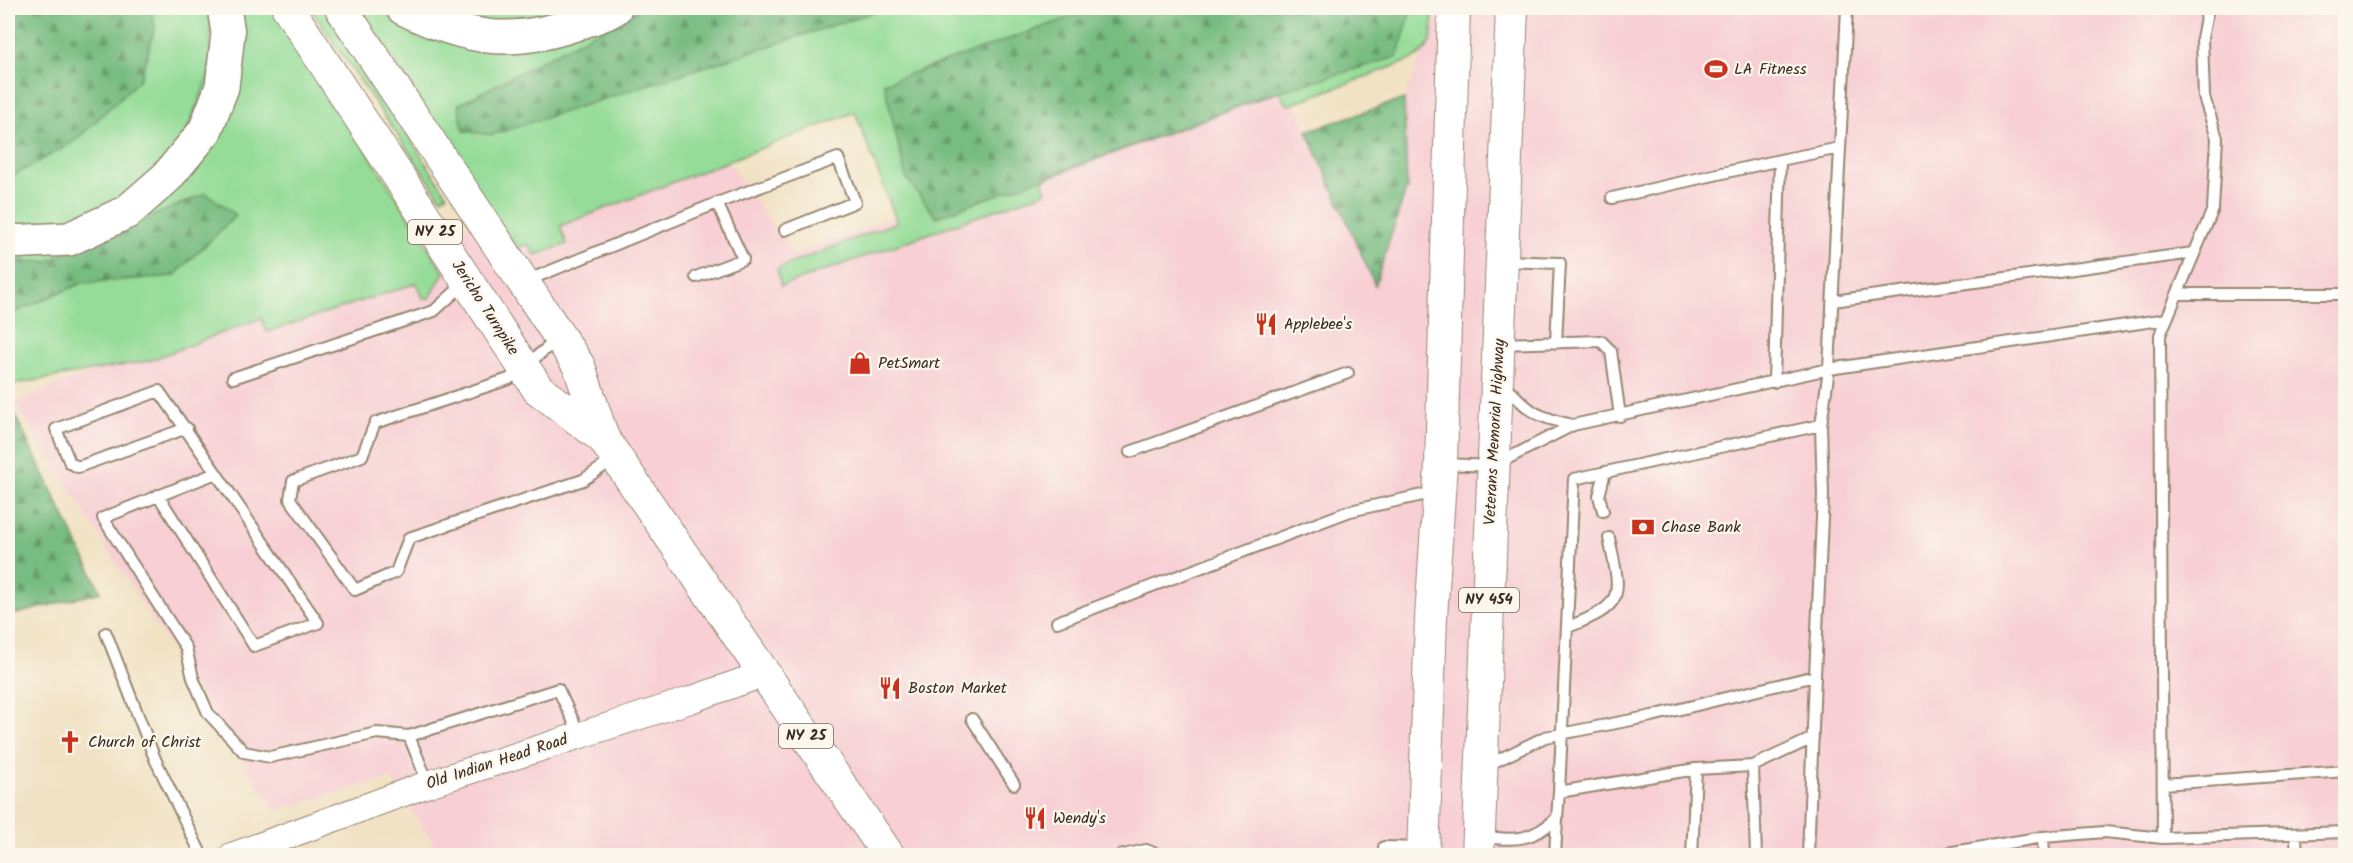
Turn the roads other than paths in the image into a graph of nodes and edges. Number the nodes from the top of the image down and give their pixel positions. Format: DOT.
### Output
graph roads {
  1 [pos="224,8"];
  2 [pos="288,8"];
  3 [pos="341,8"];
  4 [pos="403,8"];
  5 [pos="615,8"];
  6 [pos="1454,8"];
  7 [pos="1512,8"];
  8 [pos="1846,8"];
  9 [pos="2208,8"];
  10 [pos="1840,148"];
  11 [pos="1780,160"];
  12 [pos="1612,198"];
  13 [pos="717,203"];
  14 [pos="785,230"];
  15 [pos="8,242"];
  16 [pos="2193,253"];
  17 [pos="1502,260"];
  18 [pos="696,277"];
  19 [pos="468,281"];
  20 [pos="523,283"];
  21 [pos="2177,294"];
  22 [pos="2346,294"];
  23 [pos="1833,301"];
  24 [pos="2167,319"];
  25 [pos="560,338"];
  26 [pos="1556,343"];
  27 [pos="1500,344"];
  28 [pos="524,368"];
  29 [pos="1829,369"];
  30 [pos="1348,373"];
  31 [pos="233,378"];
  32 [pos="1498,378"];
  33 [pos="1774,382"];
  34 [pos="1620,416"];
  35 [pos="1573,425"];
  36 [pos="1821,425"];
  37 [pos="187,428"];
  38 [pos="609,448"];
  39 [pos="1130,452"];
  40 [pos="1493,466"];
  41 [pos="1605,472"];
  42 [pos="216,473"];
  43 [pos="1440,478"];
  44 [pos="158,495"];
  45 [pos="1602,511"];
  46 [pos="1609,538"];
  47 [pos="1057,622"];
  48 [pos="1568,627"];
  49 [pos="106,633"];
  50 [pos="763,674"];
  51 [pos="1815,676"];
  52 [pos="972,719"];
  53 [pos="1562,733"];
  54 [pos="580,735"];
  55 [pos="409,736"];
  56 [pos="1813,738"];
  57 [pos="1754,766"];
  58 [pos="1484,767"];
  59 [pos="1696,769"];
  60 [pos="2346,771"];
  61 [pos="428,784"];
  62 [pos="1014,784"];
  63 [pos="2163,784"];
  64 [pos="1559,792"];
  65 [pos="1557,818"];
  66 [pos="2346,832"];
  67 [pos="2295,834"];
  68 [pos="2043,837"];
  69 [pos="2163,838"];
  70 [pos="1479,846"];
  71 [pos="1384,847"];
  72 [pos="1424,852"];
  73 [pos="202,855"];
  74 [pos="232,855"];
  75 [pos="889,855"];
  76 [pos="1119,855"];
  77 [pos="1162,855"];
  78 [pos="1555,855"];
  79 [pos="1692,855"];
  80 [pos="1755,855"];
  81 [pos="1808,855"];
  82 [pos="1929,855"];
  83 [pos="2044,855"];
  84 [pos="2298,855"];
  1 -- 15 [label="highway"];
  2 -- 19 [label="main road, Jericho Turnpike / NY 25"];
  3 -- 20 [label="main road, Jericho Turnpike / NY 25"];
  4 -- 5 [label="highway"];
  6 -- 43 [label="main road"];
  7 -- 17 [label="main road, Veterans Memorial Highway / NY 454"];
  8 -- 10 [label="lane"];
  9 -- 16 [label="lane"];
  10 -- 11 [label="lane"];
  10 -- 23 [label="lane"];
  11 -- 12 [label="lane"];
  11 -- 33 [label="lane"];
  13 -- 14 [label="lane"];
  13 -- 18 [label="lane"];
  13 -- 20 [label="lane"];
  16 -- 21 [label="lane"];
  16 -- 23 [label="lane"];
  17 -- 26 [label="lane"];
  17 -- 27 [label="main road, Veterans Memorial Highway / NY 454"];
  19 -- 28 [label="main road, Jericho Turnpike / NY 25"];
  19 -- 31 [label="lane"];
  20 -- 25 [label="main road, Jericho Turnpike / NY 25"];
  21 -- 22 [label="lane"];
  21 -- 24 [label="lane"];
  23 -- 29 [label="lane"];
  24 -- 29 [label="lane"];
  24 -- 63 [label="lane"];
  25 -- 28 [label="lane"];
  25 -- 38 [label="main road, Jericho Turnpike / NY 25"];
  26 -- 27 [label="lane"];
  26 -- 34 [label="lane"];
  27 -- 32 [label="main road, Veterans Memorial Highway / NY 454"];
  28 -- 38 [label="main road, Jericho Turnpike / NY 25"];
  28 -- 38 [label="lane"];
  29 -- 33 [label="lane"];
  29 -- 36 [label="lane"];
  30 -- 39 [label="lane"];
  32 -- 35 [label="lane"];
  32 -- 40 [label="main road, Veterans Memorial Highway / NY 454"];
  33 -- 34 [label="lane"];
  34 -- 35 [label="lane"];
  35 -- 40 [label="lane"];
  36 -- 41 [label="lane"];
  36 -- 51 [label="lane"];
  37 -- 37 [label="lane"];
  37 -- 42 [label="lane"];
  38 -- 50 [label="main road, Jericho Turnpike / NY 25"];
  40 -- 43 [label="lane"];
  40 -- 58 [label="main road, Veterans Memorial Highway / NY 454"];
  41 -- 45 [label="lane"];
  41 -- 48 [label="lane"];
  42 -- 44 [label="lane"];
  42 -- 44 [label="lane"];
  43 -- 47 [label="lane"];
  43 -- 72 [label="main road"];
  44 -- 55 [label="lane"];
  46 -- 48 [label="lane"];
  48 -- 53 [label="lane"];
  49 -- 73 [label="lane"];
  50 -- 54 [label="street, Old Indian Head Road"];
  50 -- 75 [label="main road, Jericho Turnpike / NY 25"];
  51 -- 53 [label="lane"];
  51 -- 56 [label="lane"];
  52 -- 62 [label="lane"];
  53 -- 58 [label="lane"];
  53 -- 64 [label="lane"];
  54 -- 55 [label="lane"];
  54 -- 61 [label="street, Old Indian Head Road"];
  55 -- 61 [label="lane"];
  56 -- 57 [label="lane"];
  56 -- 81 [label="lane"];
  57 -- 59 [label="lane"];
  57 -- 80 [label="lane"];
  58 -- 70 [label="main road, Veterans Memorial Highway / NY 454"];
  59 -- 64 [label="lane"];
  59 -- 79 [label="lane"];
  60 -- 63 [label="lane"];
  61 -- 74 [label="street, Old Indian Head Road"];
  63 -- 69 [label="lane"];
  64 -- 65 [label="lane"];
  65 -- 70 [label="lane"];
  65 -- 78 [label="lane"];
  66 -- 67 [label="lane"];
  67 -- 69 [label="lane"];
  67 -- 84 [label="lane"];
  68 -- 69 [label="lane"];
  68 -- 82 [label="lane"];
  68 -- 83 [label="lane"];
  71 -- 72 [label="lane"];
  76 -- 77 [label="lane"];
}
